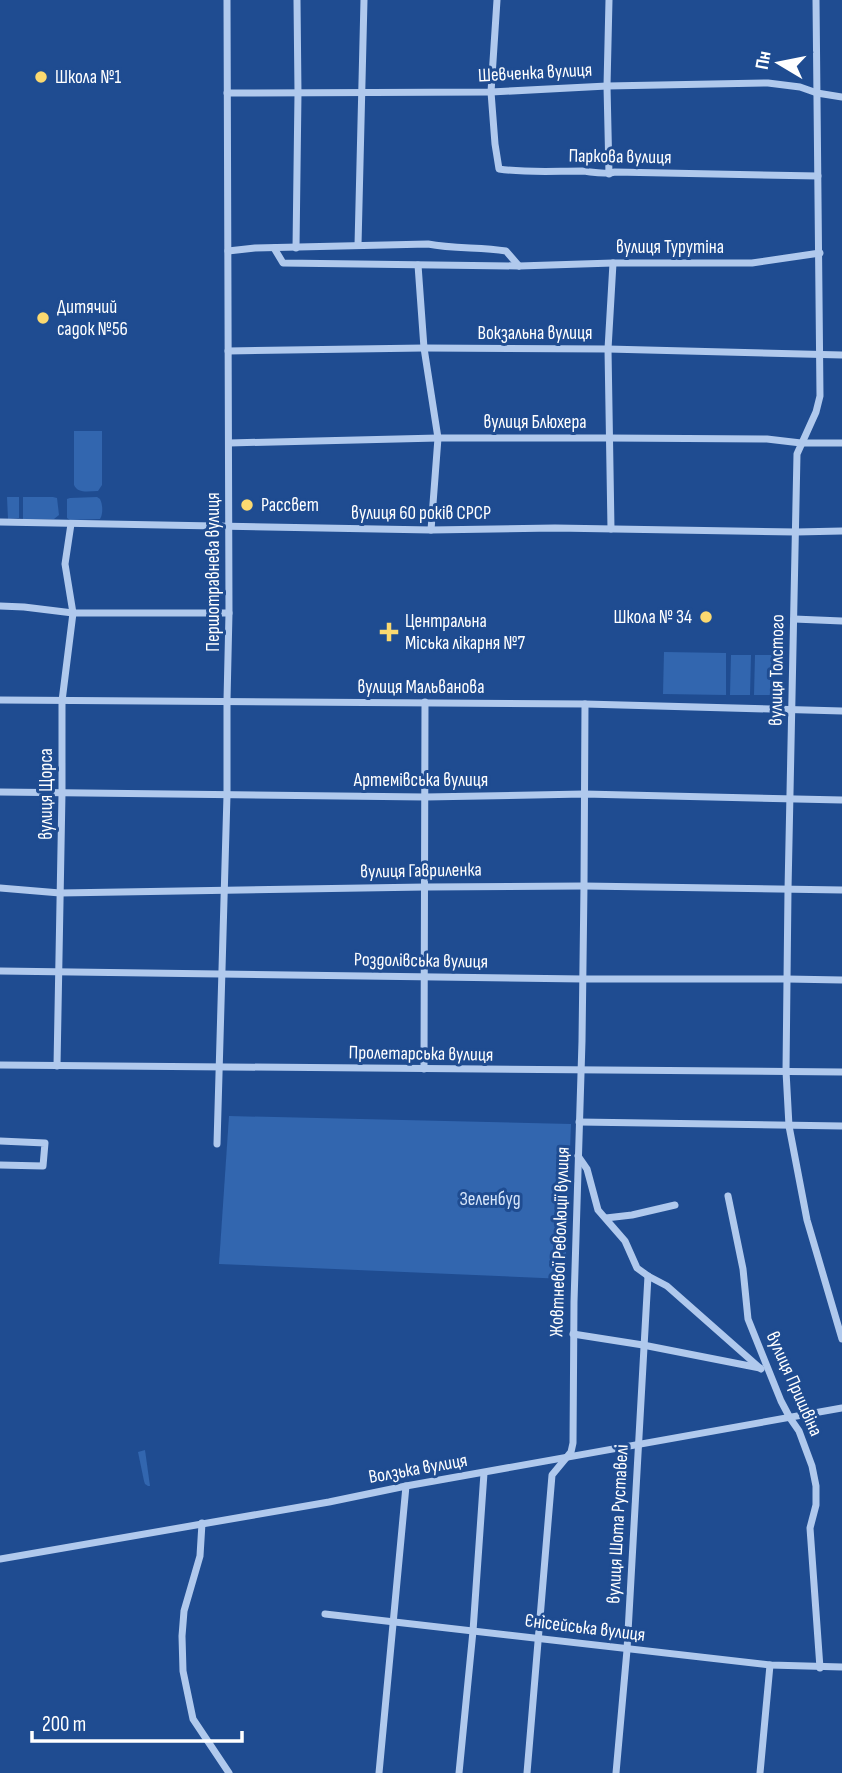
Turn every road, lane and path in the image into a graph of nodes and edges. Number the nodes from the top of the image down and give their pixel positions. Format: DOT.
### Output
graph roads {
  1 [pos="227,0"];
  2 [pos="297,0"];
  3 [pos="364,0"];
  4 [pos="497,0"];
  5 [pos="609,0"];
  6 [pos="816,0"];
  7 [pos="607,86"];
  8 [pos="361,92"];
  9 [pos="491,92"];
  10 [pos="227,93"];
  11 [pos="298,93"];
  12 [pos="817,93"];
  13 [pos="842,97"];
  14 [pos="608,174"];
  15 [pos="818,177"];
  16 [pos="358,245"];
  17 [pos="274,248"];
  18 [pos="296,248"];
  19 [pos="228,251"];
  20 [pos="820,253"];
  21 [pos="613,263"];
  22 [pos="418,265"];
  23 [pos="519,266"];
  24 [pos="424,348"];
  25 [pos="608,349"];
  26 [pos="228,351"];
  27 [pos="820,354"];
  28 [pos="842,355"];
  29 [pos="438,438"];
  30 [pos="609,438"];
  31 [pos="229,443"];
  32 [pos="801,443"];
  33 [pos="842,443"];
  34 [pos="0,522"];
  35 [pos="71,524"];
  36 [pos="229,526"];
  37 [pos="611,529"];
  38 [pos="431,530"];
  39 [pos="842,531"];
  40 [pos="796,532"];
  41 [pos="0,606"];
  42 [pos="73,613"];
  43 [pos="229,613"];
  44 [pos="794,619"];
  45 [pos="842,621"];
  46 [pos="0,699"];
  47 [pos="227,700"];
  48 [pos="62,701"];
  49 [pos="425,702"];
  50 [pos="584,704"];
  51 [pos="792,708"];
  52 [pos="842,711"];
  53 [pos="0,792"];
  54 [pos="62,793"];
  55 [pos="584,794"];
  56 [pos="228,795"];
  57 [pos="425,797"];
  58 [pos="790,799"];
  59 [pos="842,800"];
  60 [pos="584,886"];
  61 [pos="425,887"];
  62 [pos="0,888"];
  63 [pos="225,890"];
  64 [pos="788,890"];
  65 [pos="842,890"];
  66 [pos="60,892"];
  67 [pos="0,971"];
  68 [pos="59,972"];
  69 [pos="223,974"];
  70 [pos="425,977"];
  71 [pos="787,978"];
  72 [pos="583,979"];
  73 [pos="842,980"];
  74 [pos="0,1065"];
  75 [pos="57,1066"];
  76 [pos="220,1067"];
  77 [pos="424,1069"];
  78 [pos="581,1071"];
  79 [pos="786,1071"];
  80 [pos="842,1072"];
  81 [pos="579,1122"];
  82 [pos="789,1126"];
  83 [pos="842,1126"];
  84 [pos="0,1141"];
  85 [pos="217,1144"];
  86 [pos="578,1156"];
  87 [pos="0,1165"];
  88 [pos="728,1196"];
  89 [pos="675,1205"];
  90 [pos="606,1218"];
  91 [pos="648,1276"];
  92 [pos="573,1334"];
  93 [pos="842,1339"];
  94 [pos="643,1345"];
  95 [pos="764,1369"];
  96 [pos="842,1408"];
  97 [pos="790,1418"];
  98 [pos="638,1446"];
  99 [pos="564,1459"];
  100 [pos="484,1473"];
  101 [pos="406,1486"];
  102 [pos="202,1523"];
  103 [pos="0,1559"];
  104 [pos="325,1615"];
  105 [pos="393,1623"];
  106 [pos="473,1631"];
  107 [pos="538,1638"];
  108 [pos="627,1650"];
  109 [pos="770,1665"];
  110 [pos="842,1667"];
  111 [pos="820,1668"];
  112 [pos="229,1773"];
  113 [pos="379,1773"];
  114 [pos="459,1773"];
  115 [pos="527,1773"];
  116 [pos="616,1773"];
  117 [pos="760,1773"];
  1 -- 10 [label="street, Першотравнева вулиця"];
  2 -- 11 [label="street"];
  3 -- 8 [label="street"];
  4 -- 9 [label="street"];
  5 -- 7 [label="street"];
  6 -- 12 [label="street, вулиця Толстого"];
  7 -- 9 [label="street, Шевченка вулиця"];
  7 -- 12 [label="street, Шевченка вулиця"];
  7 -- 14 [label="street"];
  8 -- 9 [label="street, Шевченка вулиця"];
  8 -- 11 [label="street, Шевченка вулиця"];
  8 -- 16 [label="street"];
  9 -- 14 [label="street, Паркова вулиця"];
  10 -- 11 [label="street, Шевченка вулиця"];
  10 -- 19 [label="street, Першотравнева вулиця"];
  11 -- 18 [label="street"];
  12 -- 13 [label="street, Шевченка вулиця"];
  12 -- 15 [label="street, вулиця Толстого"];
  14 -- 15 [label="street, Паркова вулиця"];
  15 -- 20 [label="street, вулиця Толстого"];
  16 -- 18 [label="street"];
  16 -- 23 [label="street"];
  17 -- 18 [label="street"];
  17 -- 19 [label="street"];
  17 -- 22 [label="street, вулиця Турутіна"];
  19 -- 26 [label="street, Першотравнева вулиця"];
  20 -- 21 [label="street, вулиця Турутіна"];
  20 -- 27 [label="street, вулиця Толстого"];
  21 -- 23 [label="street, вулиця Турутіна"];
  21 -- 25 [label="street"];
  22 -- 23 [label="street, вулиця Турутіна"];
  22 -- 24 [label="street"];
  24 -- 25 [label="street, Вокзальна вулиця"];
  24 -- 26 [label="street, Вокзальна вулиця"];
  24 -- 29 [label="street"];
  25 -- 27 [label="street, Вокзальна вулиця"];
  25 -- 30 [label="street"];
  26 -- 31 [label="street, Першотравнева вулиця"];
  27 -- 28 [label="street, Вокзальна вулиця"];
  27 -- 32 [label="street, вулиця Толстого"];
  29 -- 30 [label="street, вулиця Блюхера"];
  29 -- 31 [label="street, вулиця Блюхера"];
  29 -- 38 [label="street"];
  30 -- 32 [label="street, вулиця Блюхера"];
  30 -- 37 [label="street"];
  31 -- 36 [label="street, Першотравнева вулиця"];
  32 -- 33 [label="street, вулиця Блюхера"];
  32 -- 40 [label="street, вулиця Толстого"];
  34 -- 35 [label="street, вулиця 60 років СРСР"];
  35 -- 36 [label="street, вулиця 60 років СРСР"];
  35 -- 42 [label="street, вулиця Щорса"];
  36 -- 38 [label="street, вулиця 60 років СРСР"];
  36 -- 43 [label="street, Першотравнева вулиця"];
  37 -- 38 [label="street, вулиця 60 років СРСР"];
  37 -- 40 [label="street, вулиця 60 років СРСР"];
  39 -- 40 [label="street, вулиця 60 років СРСР"];
  40 -- 44 [label="street, вулиця Толстого"];
  41 -- 42 [label="street"];
  42 -- 43 [label="street"];
  42 -- 48 [label="street, вулиця Щорса"];
  43 -- 47 [label="street, Першотравнева вулиця"];
  44 -- 45 [label="street"];
  44 -- 51 [label="street, вулиця Толстого"];
  46 -- 48 [label="street, вулиця Мальванова"];
  47 -- 48 [label="street, вулиця Мальванова"];
  47 -- 49 [label="street, вулиця Мальванова"];
  47 -- 56 [label="street, Першотравнева вулиця"];
  48 -- 54 [label="street, вулиця Щорса"];
  49 -- 50 [label="street, вулиця Мальванова"];
  49 -- 57 [label="street"];
  50 -- 51 [label="street, вулиця Мальванова"];
  50 -- 55 [label="street, Жовтневої Революції вулиця"];
  51 -- 52 [label="street, вулиця Мальванова"];
  51 -- 58 [label="street, вулиця Толстого"];
  53 -- 54 [label="street, Артемівська вулиця"];
  54 -- 56 [label="street, Артемівська вулиця"];
  54 -- 66 [label="street, вулиця Щорса"];
  55 -- 57 [label="street, Артемівська вулиця"];
  55 -- 58 [label="street, Артемівська вулиця"];
  55 -- 60 [label="street, Жовтневої Революції вулиця"];
  56 -- 57 [label="street, Артемівська вулиця"];
  56 -- 63 [label="street, Першотравнева вулиця"];
  57 -- 61 [label="street"];
  58 -- 59 [label="street, Артемівська вулиця"];
  58 -- 64 [label="street, вулиця Толстого"];
  60 -- 61 [label="street, вулиця Гавриленка"];
  60 -- 64 [label="street, вулиця Гавриленка"];
  60 -- 72 [label="street, Жовтневої Революції вулиця"];
  61 -- 63 [label="street, вулиця Гавриленка"];
  61 -- 70 [label="street"];
  62 -- 66 [label="street, вулиця Гавриленка"];
  63 -- 66 [label="street, вулиця Гавриленка"];
  63 -- 69 [label="street, Першотравнева вулиця"];
  64 -- 65 [label="street, вулиця Гавриленка"];
  64 -- 71 [label="street, вулиця Толстого"];
  66 -- 68 [label="street, вулиця Щорса"];
  67 -- 68 [label="street, Роздолівська вулиця"];
  68 -- 69 [label="street, Роздолівська вулиця"];
  68 -- 75 [label="street, вулиця Щорса"];
  69 -- 70 [label="street, Роздолівська вулиця"];
  69 -- 76 [label="street, Першотравнева вулиця"];
  70 -- 72 [label="street, Роздолівська вулиця"];
  70 -- 77 [label="street"];
  71 -- 72 [label="street, Роздолівська вулиця"];
  71 -- 73 [label="street, Роздолівська вулиця"];
  71 -- 79 [label="street, вулиця Толстого"];
  72 -- 78 [label="street, Жовтневої Революції вулиця"];
  74 -- 75 [label="street, Пролетарська вулиця"];
  75 -- 76 [label="street, Пролетарська вулиця"];
  76 -- 77 [label="street, Пролетарська вулиця"];
  76 -- 85 [label="street, Першотравнева вулиця"];
  77 -- 78 [label="street, Пролетарська вулиця"];
  78 -- 79 [label="street, Пролетарська вулиця"];
  78 -- 81 [label="street, Жовтневої Революції вулиця"];
  79 -- 80 [label="street, Пролетарська вулиця"];
  79 -- 82 [label="street, вулиця Толстого"];
  81 -- 82 [label="street"];
  81 -- 86 [label="street, Жовтневої Революції вулиця"];
  82 -- 83 [label="street"];
  82 -- 93 [label="street, вулиця Толстого"];
  84 -- 87 [label="street"];
  86 -- 90 [label="street"];
  86 -- 92 [label="street, Жовтневої Революції вулиця"];
  88 -- 95 [label="street, вулиця Пришвіна"];
  89 -- 90 [label="street"];
  90 -- 91 [label="street"];
  91 -- 94 [label="street, вулиця Шота Руставелі"];
  91 -- 95 [label="street"];
  92 -- 94 [label="street"];
  92 -- 99 [label="street, Жовтневої Революції вулиця"];
  94 -- 95 [label="street"];
  94 -- 98 [label="street, вулиця Шота Руставелі"];
  95 -- 97 [label="street, вулиця Пришвіна"];
  96 -- 97 [label="street, Волзька вулиця"];
  97 -- 98 [label="street, Волзька вулиця"];
  97 -- 111 [label="street, вулиця Пришвіна"];
  98 -- 99 [label="street, Волзька вулиця"];
  98 -- 108 [label="street, вулиця Шота Руставелі"];
  99 -- 100 [label="street, Волзька вулиця"];
  99 -- 107 [label="street, Жовтневої Революції вулиця"];
  100 -- 101 [label="street, Волзька вулиця"];
  100 -- 106 [label="street"];
  101 -- 102 [label="street, Волзька вулиця"];
  101 -- 105 [label="street"];
  102 -- 103 [label="street, Волзька вулиця"];
  102 -- 112 [label="street"];
  104 -- 105 [label="street, Єнісейська вулиця"];
  105 -- 106 [label="street, Єнісейська вулиця"];
  105 -- 113 [label="street"];
  106 -- 107 [label="street, Єнісейська вулиця"];
  106 -- 114 [label="street"];
  107 -- 108 [label="street, Єнісейська вулиця"];
  107 -- 115 [label="street, Жовтневої Революції вулиця"];
  108 -- 109 [label="street, Єнісейська вулиця"];
  108 -- 116 [label="street, вулиця Шота Руставелі"];
  109 -- 111 [label="street, Єнісейська вулиця"];
  109 -- 117 [label="street"];
  110 -- 111 [label="street, Єнісейська вулиця"];
}
